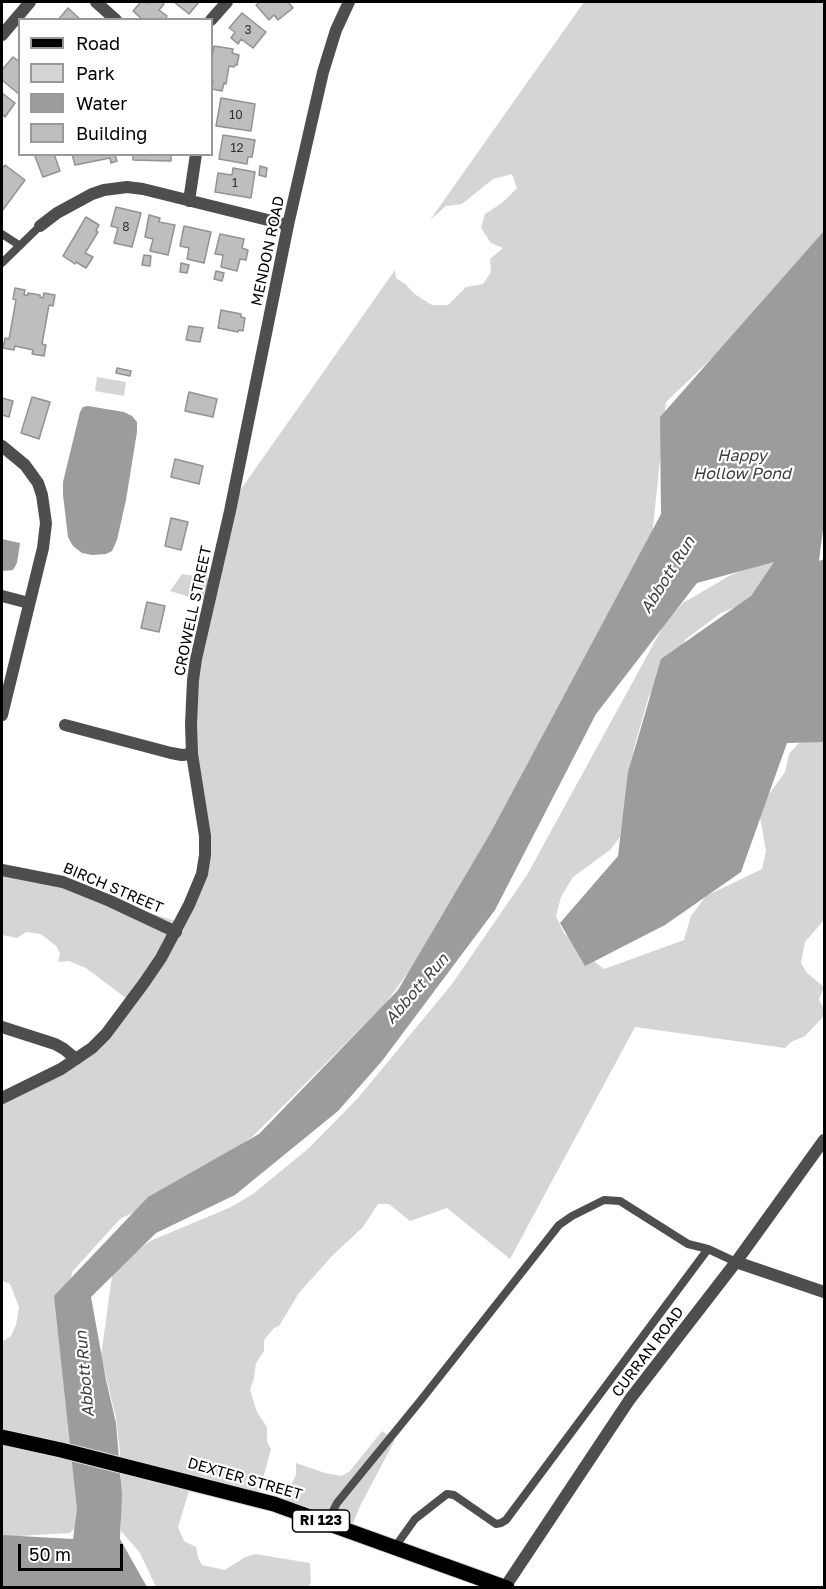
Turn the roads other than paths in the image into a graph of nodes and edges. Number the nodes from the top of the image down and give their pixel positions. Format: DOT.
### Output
graph roads {
  1 [pos="30,2"];
  2 [pos="96,2"];
  3 [pos="227,2"];
  4 [pos="349,2"];
  5 [pos="114,18"];
  6 [pos="213,18"];
  7 [pos="2,34"];
  8 [pos="196,156"];
  9 [pos="189,201"];
  10 [pos="288,225"];
  11 [pos="40,226"];
  12 [pos="2,234"];
  13 [pos="19,245"];
  14 [pos="2,263"];
  15 [pos="2,446"];
  16 [pos="230,511"];
  17 [pos="2,596"];
  18 [pos="29,603"];
  19 [pos="2,715"];
  20 [pos="65,725"];
  21 [pos="192,754"];
  22 [pos="2,870"];
  23 [pos="176,932"];
  24 [pos="2,1028"];
  25 [pos="76,1059"];
  26 [pos="2,1098"];
  27 [pos="825,1140"];
  28 [pos="708,1249"];
  29 [pos="736,1262"];
  30 [pos="825,1292"];
  31 [pos="2,1437"];
  32 [pos="327,1523"];
  33 [pos="395,1547"];
  34 [pos="505,1587"];
  1 -- 7 [label="street"];
  2 -- 5 [label="street"];
  3 -- 6 [label="street"];
  4 -- 10 [label="street, MENDON ROAD"];
  8 -- 9 [label="street"];
  9 -- 10 [label="street"];
  9 -- 11 [label="street"];
  10 -- 16 [label="street, MENDON ROAD"];
  11 -- 13 [label="lane"];
  12 -- 13 [label="lane"];
  13 -- 14 [label="lane"];
  15 -- 18 [label="street"];
  16 -- 21 [label="street, CROWELL STREET"];
  17 -- 18 [label="street"];
  18 -- 19 [label="street"];
  20 -- 21 [label="street"];
  21 -- 23 [label="street, CROWELL STREET"];
  22 -- 23 [label="street, BIRCH STREET"];
  23 -- 25 [label="street, CROWELL STREET"];
  24 -- 25 [label="street"];
  25 -- 26 [label="street, CROWELL STREET"];
  27 -- 29 [label="street, CURRAN ROAD"];
  28 -- 29 [label="lane"];
  28 -- 32 [label="lane"];
  28 -- 33 [label="lane"];
  29 -- 30 [label="street"];
  29 -- 34 [label="street, CURRAN ROAD"];
  31 -- 32 [label="main road, DEXTER STREET / RI 123"];
  32 -- 33 [label="main road, DEXTER STREET / RI 123"];
  33 -- 34 [label="main road, DEXTER STREET / RI 123"];
}
